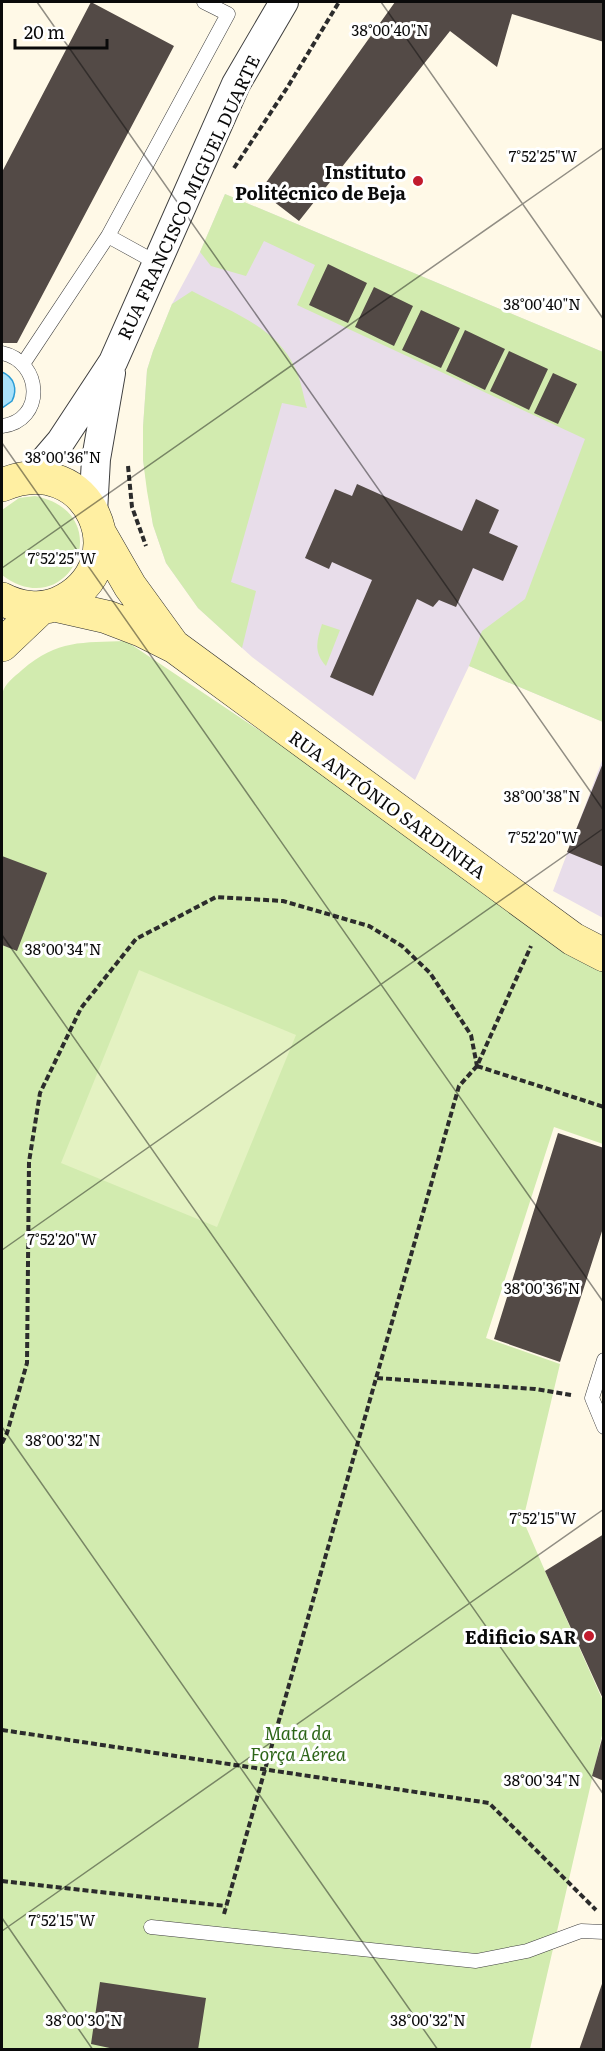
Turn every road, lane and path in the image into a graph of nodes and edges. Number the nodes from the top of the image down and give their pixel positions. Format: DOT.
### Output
graph roads {
  1 [pos="204,2"];
  2 [pos="284,2"];
  3 [pos="339,2"];
  4 [pos="229,176"];
  5 [pos="108,236"];
  6 [pos="157,263"];
  7 [pos="2,353"];
  8 [pos="113,362"];
  9 [pos="23,364"];
  10 [pos="2,426"];
  11 [pos="128,465"];
  12 [pos="16,481"];
  13 [pos="96,522"];
  14 [pos="147,546"];
  15 [pos="2,598"];
  16 [pos="47,606"];
  17 [pos="2,645"];
  18 [pos="175,647"];
  19 [pos="532,943"];
  20 [pos="603,955"];
  21 [pos="477,1066"];
  22 [pos="603,1107"];
  23 [pos="603,1360"];
  24 [pos="377,1378"];
  25 [pos="592,1398"];
  26 [pos="603,1427"];
  27 [pos="2,1443"];
  28 [pos="2,1730"];
  29 [pos="266,1770"];
  30 [pos="2,1881"];
  31 [pos="226,1906"];
  32 [pos="600,1917"];
  33 [pos="151,1927"];
  34 [pos="603,1932"];
  35 [pos="218,1934"];
  1 -- 5 [label="lane"];
  2 -- 6 [label="street, RUA FRANCISCO MIGUEL DUARTE"];
  3 -- 4 [label="path"];
  5 -- 6 [label="lane"];
  5 -- 9 [label="lane"];
  6 -- 8 [label="street, RUA FRANCISCO MIGUEL DUARTE"];
  7 -- 9 [label="lane"];
  8 -- 12 [label="street"];
  8 -- 13 [label="street"];
  9 -- 10 [label="lane"];
  11 -- 14 [label="path"];
  12 -- 13 [label="main road, RUA ANTÓNIO SARDINHA"];
  13 -- 16 [label="main road"];
  13 -- 18 [label="main road, RUA ANTÓNIO SARDINHA"];
  15 -- 16 [label="main road, RUA ANTÓNIO SARDINHA"];
  16 -- 17 [label="main road"];
  16 -- 18 [label="main road, RUA ANTÓNIO SARDINHA"];
  18 -- 20 [label="main road, RUA ANTÓNIO SARDINHA"];
  19 -- 21 [label="path"];
  21 -- 22 [label="path"];
  21 -- 24 [label="path"];
  21 -- 27 [label="path"];
  23 -- 25 [label="lane"];
  24 -- 25 [label="path"];
  24 -- 29 [label="path"];
  25 -- 26 [label="lane"];
  28 -- 29 [label="path"];
  29 -- 31 [label="path"];
  29 -- 32 [label="path"];
  30 -- 31 [label="path"];
  31 -- 35 [label="path"];
  33 -- 35 [label="lane"];
  34 -- 35 [label="lane"];
}
